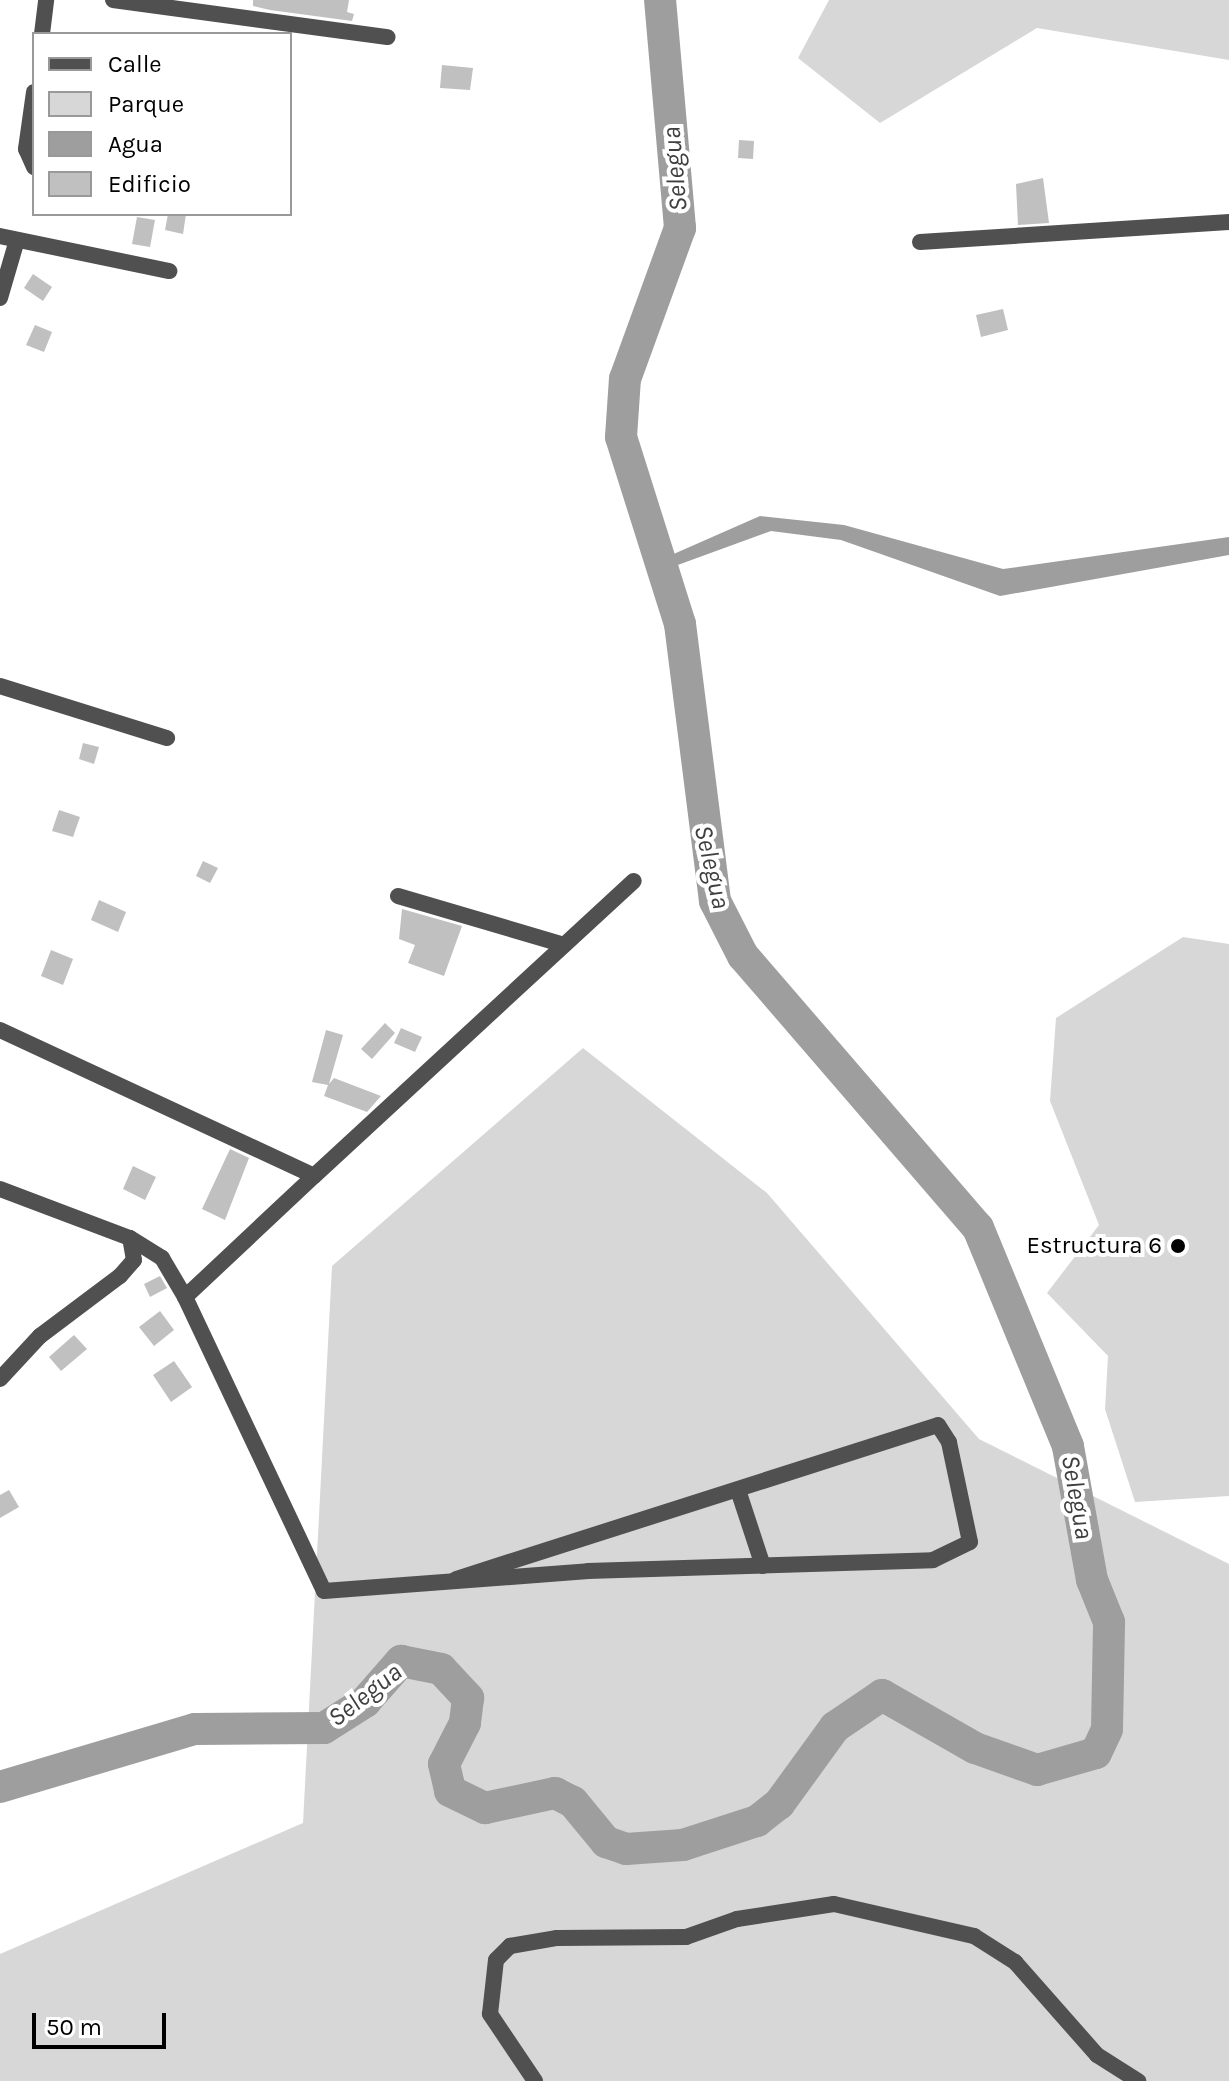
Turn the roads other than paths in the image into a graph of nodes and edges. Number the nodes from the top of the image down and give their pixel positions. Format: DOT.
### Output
graph roads {
  1 [pos="46,0"];
  2 [pos="113,0"];
  3 [pos="213,7"];
  4 [pos="42,32"];
  5 [pos="388,37"];
  6 [pos="32,106"];
  7 [pos="32,162"];
  8 [pos="1229,222"];
  9 [pos="0,236"];
  10 [pos="17,240"];
  11 [pos="920,242"];
  12 [pos="169,271"];
  13 [pos="0,298"];
  14 [pos="0,686"];
  15 [pos="167,738"];
  16 [pos="634,881"];
  17 [pos="398,896"];
  18 [pos="564,945"];
  19 [pos="0,1030"];
  20 [pos="314,1176"];
  21 [pos="0,1189"];
  22 [pos="130,1238"];
  23 [pos="185,1297"];
  24 [pos="0,1379"];
  25 [pos="738,1490"];
  26 [pos="763,1566"];
  27 [pos="456,1579"];
  28 [pos="535,2081"];
  29 [pos="1138,2081"];
  1 -- 4 [label="street"];
  2 -- 3 [label="street"];
  3 -- 5 [label="street"];
  6 -- 7 [label="street"];
  8 -- 11 [label="street"];
  9 -- 10 [label="street"];
  10 -- 12 [label="street"];
  10 -- 13 [label="street"];
  14 -- 15 [label="street"];
  16 -- 18 [label="street"];
  17 -- 18 [label="street"];
  18 -- 20 [label="street"];
  19 -- 20 [label="street"];
  20 -- 23 [label="street"];
  21 -- 22 [label="street"];
  22 -- 23 [label="street"];
  22 -- 24 [label="street"];
  23 -- 27 [label="street"];
  25 -- 26 [label="street"];
  25 -- 26 [label="street"];
  25 -- 27 [label="street"];
  26 -- 27 [label="street"];
  28 -- 29 [label="street"];
}
